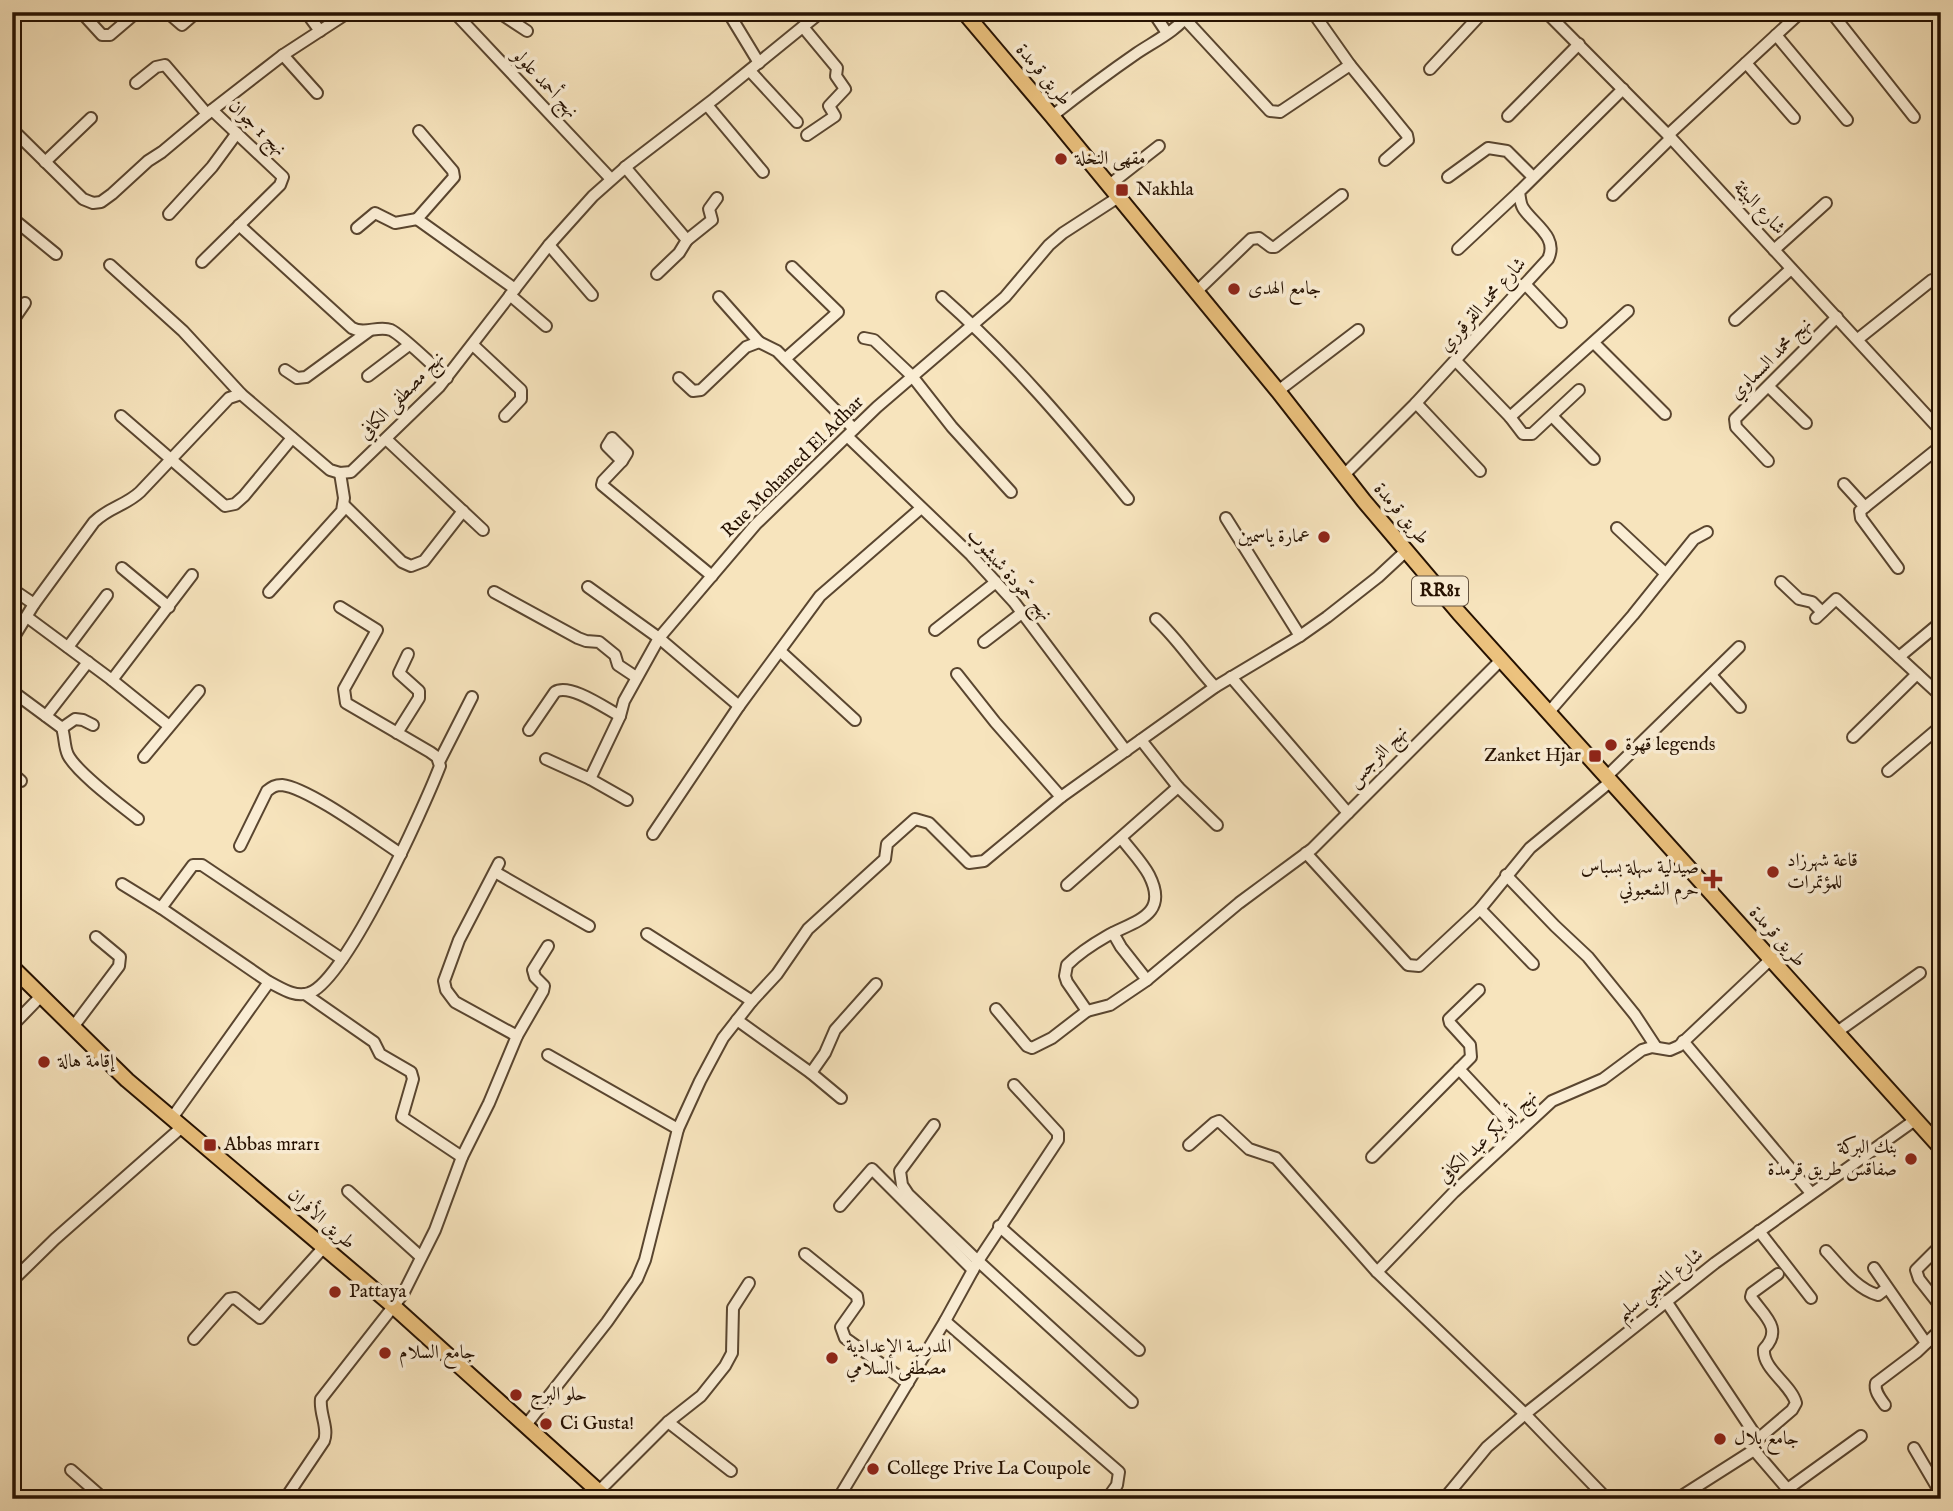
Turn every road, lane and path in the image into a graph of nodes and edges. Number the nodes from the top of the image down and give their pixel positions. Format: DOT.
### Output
graph roads {
  1 [pos="81,12"];
  2 [pos="137,12"];
  3 [pos="167,12"];
  4 [pos="197,12"];
  5 [pos="306,12"];
  6 [pos="349,12"];
  7 [pos="454,12"];
  8 [pos="498,12"];
  9 [pos="728,12"];
  10 [pos="821,12"];
  11 [pos="964,12"];
  12 [pos="1153,12"];
  13 [pos="1483,12"];
  14 [pos="1801,12"];
  15 [pos="1831,12"];
  16 [pos="1547,13"];
  17 [pos="1314,14"];
  18 [pos="1188,16"];
  19 [pos="803,27"];
  20 [pos="320,31"];
  21 [pos="527,31"];
  22 [pos="1167,33"];
  23 [pos="1776,35"];
  24 [pos="1579,44"];
  25 [pos="283,55"];
  26 [pos="1746,63"];
  27 [pos="1350,65"];
  28 [pos="755,67"];
  29 [pos="1430,69"];
  30 [pos="136,83"];
  31 [pos="1623,89"];
  32 [pos="317,93"];
  33 [pos="707,105"];
  34 [pos="210,112"];
  35 [pos="1052,116"];
  36 [pos="1508,116"];
  37 [pos="1914,117"];
  38 [pos="91,118"];
  39 [pos="1794,118"];
  40 [pos="1847,120"];
  41 [pos="797,122"];
  42 [pos="12,129"];
  43 [pos="419,131"];
  44 [pos="237,133"];
  45 [pos="807,135"];
  46 [pos="1669,137"];
  47 [pos="1159,146"];
  48 [pos="1385,160"];
  49 [pos="45,162"];
  50 [pos="625,167"];
  51 [pos="763,172"];
  52 [pos="1448,177"];
  53 [pos="1533,177"];
  54 [pos="611,179"];
  55 [pos="1112,192"];
  56 [pos="1519,192"];
  57 [pos="1342,195"];
  58 [pos="1613,195"];
  59 [pos="717,198"];
  60 [pos="1826,203"];
  61 [pos="169,214"];
  62 [pos="12,218"];
  63 [pos="417,219"];
  64 [pos="239,225"];
  65 [pos="357,228"];
  66 [pos="687,240"];
  67 [pos="549,245"];
  68 [pos="1458,249"];
  69 [pos="1774,250"];
  70 [pos="56,254"];
  71 [pos="202,262"];
  72 [pos="110,265"];
  73 [pos="792,267"];
  74 [pos="1791,269"];
  75 [pos="657,274"];
  76 [pos="1932,281"];
  77 [pos="1525,284"];
  78 [pos="513,292"];
  79 [pos="1196,292"];
  80 [pos="592,295"];
  81 [pos="719,297"];
  82 [pos="942,297"];
  83 [pos="25,303"];
  84 [pos="1628,311"];
  85 [pos="1838,317"];
  86 [pos="1735,320"];
  87 [pos="12,322"];
  88 [pos="1561,322"];
  89 [pos="974,325"];
  90 [pos="546,326"];
  91 [pos="1358,330"];
  92 [pos="369,331"];
  93 [pos="864,338"];
  94 [pos="1858,339"];
  95 [pos="759,342"];
  96 [pos="1594,343"];
  97 [pos="409,345"];
  98 [pos="473,345"];
  99 [pos="785,359"];
  100 [pos="1455,361"];
  101 [pos="285,370"];
  102 [pos="368,376"];
  103 [pos="912,376"];
  104 [pos="447,378"];
  105 [pos="679,378"];
  106 [pos="1769,387"];
  107 [pos="1580,390"];
  108 [pos="1278,391"];
  109 [pos="242,394"];
  110 [pos="1416,403"];
  111 [pos="1665,414"];
  112 [pos="121,416"];
  113 [pos="505,416"];
  114 [pos="1510,416"];
  115 [pos="1552,416"];
  116 [pos="1806,423"];
  117 [pos="1941,431"];
  118 [pos="851,433"];
  119 [pos="292,438"];
  120 [pos="386,439"];
  121 [pos="1941,446"];
  122 [pos="172,458"];
  123 [pos="1594,459"];
  124 [pos="622,461"];
  125 [pos="1768,461"];
  126 [pos="1480,471"];
  127 [pos="340,473"];
  128 [pos="1344,475"];
  129 [pos="1844,484"];
  130 [pos="1011,492"];
  131 [pos="1128,499"];
  132 [pos="344,505"];
  133 [pos="1865,507"];
  134 [pos="920,509"];
  135 [pos="463,511"];
  136 [pos="1226,518"];
  137 [pos="1617,528"];
  138 [pos="483,530"];
  139 [pos="1707,532"];
  140 [pos="1406,551"];
  141 [pos="122,568"];
  142 [pos="1898,568"];
  143 [pos="1665,573"];
  144 [pos="192,575"];
  145 [pos="712,576"];
  146 [pos="996,582"];
  147 [pos="1781,582"];
  148 [pos="588,587"];
  149 [pos="12,589"];
  150 [pos="269,592"];
  151 [pos="494,592"];
  152 [pos="107,596"];
  153 [pos="34,604"];
  154 [pos="169,607"];
  155 [pos="340,607"];
  156 [pos="1023,612"];
  157 [pos="27,617"];
  158 [pos="1156,619"];
  159 [pos="1941,622"];
  160 [pos="935,629"];
  161 [pos="1300,636"];
  162 [pos="659,639"];
  163 [pos="12,640"];
  164 [pos="985,642"];
  165 [pos="68,647"];
  166 [pos="1738,647"];
  167 [pos="780,650"];
  168 [pos="408,653"];
  169 [pos="1899,657"];
  170 [pos="1501,660"];
  171 [pos="88,662"];
  172 [pos="957,674"];
  173 [pos="1917,674"];
  174 [pos="1711,675"];
  175 [pos="636,677"];
  176 [pos="1231,677"];
  177 [pos="112,680"];
  178 [pos="1215,687"];
  179 [pos="12,691"];
  180 [pos="199,691"];
  181 [pos="1941,696"];
  182 [pos="472,697"];
  183 [pos="739,706"];
  184 [pos="1740,707"];
  185 [pos="1549,712"];
  186 [pos="46,716"];
  187 [pos="621,716"];
  188 [pos="855,720"];
  189 [pos="93,725"];
  190 [pos="169,726"];
  191 [pos="1941,726"];
  192 [pos="62,728"];
  193 [pos="529,730"];
  194 [pos="397,733"];
  195 [pos="1853,737"];
  196 [pos="1141,740"];
  197 [pos="1126,751"];
  198 [pos="144,757"];
  199 [pos="546,758"];
  200 [pos="440,761"];
  201 [pos="1888,771"];
  202 [pos="590,779"];
  203 [pos="1608,779"];
  204 [pos="1178,788"];
  205 [pos="1061,797"];
  206 [pos="627,800"];
  207 [pos="1348,813"];
  208 [pos="138,819"];
  209 [pos="1217,825"];
  210 [pos="653,834"];
  211 [pos="1122,839"];
  212 [pos="240,846"];
  213 [pos="1306,853"];
  214 [pos="401,854"];
  215 [pos="1506,875"];
  216 [pos="122,884"];
  217 [pos="1068,886"];
  218 [pos="161,908"];
  219 [pos="1480,909"];
  220 [pos="589,926"];
  221 [pos="1114,933"];
  222 [pos="647,934"];
  223 [pos="96,937"];
  224 [pos="548,946"];
  225 [pos="342,958"];
  226 [pos="1772,959"];
  227 [pos="1533,964"];
  228 [pos="12,967"];
  229 [pos="1920,973"];
  230 [pos="1147,980"];
  231 [pos="269,982"];
  232 [pos="876,984"];
  233 [pos="1479,990"];
  234 [pos="305,994"];
  235 [pos="41,996"];
  236 [pos="752,1001"];
  237 [pos="996,1009"];
  238 [pos="1087,1012"];
  239 [pos="737,1020"];
  240 [pos="12,1026"];
  241 [pos="73,1027"];
  242 [pos="1837,1032"];
  243 [pos="517,1036"];
  244 [pos="1683,1041"];
  245 [pos="1656,1047"];
  246 [pos="548,1055"];
  247 [pos="1458,1069"];
  248 [pos="811,1073"];
  249 [pos="1014,1085"];
  250 [pos="841,1098"];
  251 [pos="1915,1120"];
  252 [pos="177,1122"];
  253 [pos="934,1125"];
  254 [pos="678,1129"];
  255 [pos="1517,1131"];
  256 [pos="1936,1132"];
  257 [pos="1189,1145"];
  258 [pos="1941,1148"];
  259 [pos="462,1157"];
  260 [pos="1372,1157"];
  261 [pos="348,1191"];
  262 [pos="1811,1194"];
  263 [pos="840,1206"];
  264 [pos="999,1226"];
  265 [pos="1759,1231"];
  266 [pos="1941,1245"];
  267 [pos="324,1247"];
  268 [pos="1826,1251"];
  269 [pos="805,1254"];
  270 [pos="421,1257"];
  271 [pos="975,1266"];
  272 [pos="1874,1268"];
  273 [pos="1377,1272"];
  274 [pos="1778,1274"];
  275 [pos="12,1281"];
  276 [pos="749,1283"];
  277 [pos="1887,1287"];
  278 [pos="1811,1298"];
  279 [pos="1666,1301"];
  280 [pos="392,1306"];
  281 [pos="1941,1307"];
  282 [pos="945,1321"];
  283 [pos="1936,1337"];
  284 [pos="194,1339"];
  285 [pos="1139,1350"];
  286 [pos="908,1382"];
  287 [pos="1132,1402"];
  288 [pos="1885,1405"];
  289 [pos="1525,1414"];
  290 [pos="668,1422"];
  291 [pos="526,1425"];
  292 [pos="1861,1436"];
  293 [pos="1756,1444"];
  294 [pos="1914,1448"];
  295 [pos="71,1470"];
  296 [pos="731,1471"];
  297 [pos="1792,1493"];
  298 [pos="1941,1494"];
  299 [pos="599,1496"];
  300 [pos="104,1499"];
  301 [pos="285,1499"];
  302 [pos="838,1499"];
  303 [pos="1107,1499"];
  304 [pos="1444,1499"];
  305 [pos="1607,1499"];
  306 [pos="1677,1499"];
  307 [pos="1780,1499"];
  1 -- 2 [label="street"];
  3 -- 4 [label="street"];
  5 -- 20 [label="street"];
  6 -- 20 [label="street, نهج 1 جوان"];
  7 -- 54 [label="street, نهج أحمد علولو"];
  8 -- 21 [label="street"];
  9 -- 28 [label="street"];
  10 -- 19 [label="street, نهج مصطفى الكافي"];
  11 -- 35 [label="main road, طريق قرمدة / RR81"];
  12 -- 22 [label="street"];
  13 -- 29 [label="street"];
  14 -- 23 [label="street"];
  15 -- 37 [label="street"];
  16 -- 24 [label="street, شارع البيئة"];
  17 -- 27 [label="street"];
  18 -- 22 [label="street"];
  18 -- 27 [label="street"];
  19 -- 28 [label="street, نهج مصطفى الكافي"];
  19 -- 45 [label="street"];
  20 -- 25 [label="street, نهج 1 جوان"];
  22 -- 35 [label="street"];
  23 -- 26 [label="street"];
  23 -- 40 [label="street"];
  24 -- 31 [label="street, شارع البيئة"];
  24 -- 36 [label="street"];
  25 -- 32 [label="street"];
  25 -- 34 [label="street, نهج 1 جوان"];
  26 -- 39 [label="street"];
  26 -- 46 [label="street"];
  27 -- 48 [label="street"];
  28 -- 33 [label="street, نهج مصطفى الكافي"];
  28 -- 41 [label="street"];
  30 -- 34 [label="street"];
  31 -- 46 [label="street, شارع البيئة"];
  31 -- 53 [label="street"];
  33 -- 50 [label="street, نهج مصطفى الكافي"];
  33 -- 51 [label="street"];
  34 -- 44 [label="street, نهج 1 جوان"];
  34 -- 49 [label="street"];
  35 -- 55 [label="main road, طريق قرمدة / RR81"];
  38 -- 49 [label="street"];
  42 -- 49 [label="street"];
  43 -- 63 [label="street"];
  44 -- 61 [label="street"];
  44 -- 64 [label="street, نهج 1 جوان"];
  46 -- 58 [label="street"];
  46 -- 69 [label="street, شارع البيئة"];
  47 -- 55 [label="street, Rue Mohamed El Adhar"];
  50 -- 54 [label="street, نهج مصطفى الكافي"];
  50 -- 66 [label="street"];
  52 -- 53 [label="street"];
  53 -- 56 [label="street"];
  54 -- 67 [label="street, نهج مصطفى الكافي"];
  55 -- 79 [label="main road, طريق قرمدة / RR81"];
  55 -- 89 [label="street, Rue Mohamed El Adhar"];
  56 -- 68 [label="street"];
  56 -- 77 [label="street, شارع محمد القرقوري"];
  57 -- 79 [label="street"];
  59 -- 66 [label="street"];
  60 -- 69 [label="street"];
  62 -- 70 [label="street"];
  63 -- 65 [label="street"];
  63 -- 78 [label="street"];
  64 -- 71 [label="street, نهج 1 جوان"];
  64 -- 92 [label="street"];
  66 -- 75 [label="street"];
  67 -- 78 [label="street, نهج مصطفى الكافي"];
  67 -- 80 [label="street"];
  69 -- 74 [label="street, شارع البيئة"];
  72 -- 109 [label="street"];
  73 -- 99 [label="street"];
  74 -- 85 [label="street, شارع البيئة"];
  74 -- 86 [label="street"];
  76 -- 94 [label="street"];
  77 -- 88 [label="street"];
  77 -- 100 [label="street, شارع محمد القرقوري"];
  78 -- 90 [label="street"];
  78 -- 98 [label="street, نهج مصطفى الكافي"];
  79 -- 108 [label="main road, طريق قرمدة / RR81"];
  81 -- 95 [label="street, نهج حمّودة شبشوب"];
  82 -- 89 [label="street"];
  83 -- 87 [label="street"];
  84 -- 96 [label="street"];
  85 -- 94 [label="street, شارع البيئة"];
  85 -- 106 [label="street, نهج محمد السماوي"];
  89 -- 103 [label="street, Rue Mohamed El Adhar"];
  89 -- 131 [label="street"];
  91 -- 108 [label="street"];
  92 -- 97 [label="street"];
  92 -- 101 [label="street"];
  93 -- 103 [label="street"];
  94 -- 117 [label="street, شارع البيئة"];
  95 -- 99 [label="street, نهج حمّودة شبشوب"];
  95 -- 105 [label="street"];
  96 -- 111 [label="street"];
  96 -- 114 [label="street"];
  97 -- 102 [label="street"];
  97 -- 104 [label="street"];
  98 -- 104 [label="street, نهج مصطفى الكافي"];
  98 -- 113 [label="street"];
  99 -- 118 [label="street, نهج حمّودة شبشوب"];
  100 -- 110 [label="street, شارع محمد القرقوري"];
  100 -- 114 [label="street"];
  103 -- 118 [label="street, Rue Mohamed El Adhar"];
  103 -- 130 [label="street"];
  104 -- 120 [label="street, نهج مصطفى الكافي"];
  106 -- 116 [label="street"];
  106 -- 125 [label="street, نهج محمد السماوي"];
  107 -- 115 [label="street"];
  108 -- 128 [label="main road, طريق قرمدة / RR81"];
  109 -- 119 [label="street"];
  109 -- 122 [label="street"];
  110 -- 126 [label="street"];
  110 -- 128 [label="street, شارع محمد القرقوري"];
  112 -- 122 [label="street"];
  114 -- 115 [label="street"];
  115 -- 123 [label="street"];
  118 -- 134 [label="street, نهج حمّودة شبشوب"];
  118 -- 145 [label="street, Rue Mohamed El Adhar"];
  119 -- 122 [label="street"];
  119 -- 127 [label="street"];
  120 -- 127 [label="street, نهج مصطفى الكافي"];
  120 -- 135 [label="street"];
  121 -- 133 [label="street"];
  122 -- 153 [label="street"];
  124 -- 145 [label="street"];
  127 -- 132 [label="street"];
  128 -- 140 [label="main road, طريق قرمدة / RR81"];
  129 -- 133 [label="street"];
  132 -- 135 [label="street"];
  132 -- 150 [label="street"];
  133 -- 142 [label="street"];
  134 -- 146 [label="street, نهج حمّودة شبشوب"];
  134 -- 167 [label="street"];
  135 -- 138 [label="street"];
  136 -- 161 [label="street"];
  137 -- 143 [label="street"];
  139 -- 143 [label="street"];
  140 -- 161 [label="street"];
  140 -- 170 [label="main road, طريق قرمدة / RR81"];
  141 -- 154 [label="street"];
  143 -- 185 [label="street"];
  144 -- 154 [label="street"];
  145 -- 162 [label="street, Rue Mohamed El Adhar"];
  146 -- 156 [label="street, نهج حمّودة شبشوب"];
  146 -- 160 [label="street"];
  147 -- 169 [label="street"];
  148 -- 162 [label="street"];
  149 -- 153 [label="street"];
  151 -- 175 [label="street"];
  152 -- 165 [label="street"];
  153 -- 157 [label="street"];
  154 -- 177 [label="street"];
  155 -- 194 [label="street"];
  156 -- 164 [label="street"];
  156 -- 197 [label="street, نهج حمّودة شبشوب"];
  157 -- 163 [label="street"];
  157 -- 165 [label="street"];
  158 -- 178 [label="street"];
  159 -- 169 [label="street"];
  161 -- 176 [label="street"];
  162 -- 175 [label="street, Rue Mohamed El Adhar"];
  162 -- 183 [label="street"];
  165 -- 171 [label="street"];
  166 -- 174 [label="street"];
  167 -- 183 [label="street"];
  167 -- 188 [label="street"];
  168 -- 194 [label="street"];
  169 -- 173 [label="street"];
  170 -- 185 [label="main road, طريق قرمدة / RR81"];
  170 -- 207 [label="street, نهج النرجس"];
  171 -- 177 [label="street"];
  171 -- 186 [label="street"];
  172 -- 205 [label="street"];
  173 -- 181 [label="street"];
  173 -- 195 [label="street"];
  174 -- 184 [label="street"];
  174 -- 203 [label="street"];
  175 -- 187 [label="street, Rue Mohamed El Adhar"];
  176 -- 178 [label="street"];
  176 -- 207 [label="street, نهج النرجس"];
  177 -- 190 [label="street"];
  178 -- 196 [label="street"];
  179 -- 186 [label="street"];
  180 -- 190 [label="street"];
  182 -- 200 [label="street"];
  183 -- 210 [label="street"];
  185 -- 203 [label="main road, طريق قرمدة / RR81"];
  186 -- 192 [label="street"];
  187 -- 193 [label="street"];
  187 -- 202 [label="street, Rue Mohamed El Adhar"];
  189 -- 192 [label="street"];
  190 -- 198 [label="street"];
  191 -- 201 [label="street"];
  192 -- 208 [label="street"];
  194 -- 200 [label="street"];
  196 -- 197 [label="street"];
  196 -- 204 [label="street"];
  197 -- 205 [label="street"];
  199 -- 202 [label="street"];
  200 -- 214 [label="street"];
  202 -- 206 [label="street"];
  203 -- 215 [label="street"];
  203 -- 226 [label="main road, طريق قرمدة / RR81"];
  204 -- 209 [label="street"];
  204 -- 211 [label="street"];
  205 -- 236 [label="street"];
  207 -- 213 [label="street"];
  211 -- 217 [label="street"];
  211 -- 221 [label="street"];
  212 -- 214 [label="street"];
  213 -- 219 [label="street"];
  213 -- 230 [label="street"];
  214 -- 225 [label="street"];
  215 -- 219 [label="street"];
  215 -- 245 [label="street"];
  216 -- 218 [label="street"];
  218 -- 225 [label="street"];
  218 -- 231 [label="street"];
  219 -- 227 [label="street"];
  220 -- 243 [label="street"];
  221 -- 230 [label="street"];
  221 -- 238 [label="street"];
  222 -- 236 [label="street"];
  223 -- 241 [label="street"];
  224 -- 243 [label="street"];
  225 -- 234 [label="street"];
  226 -- 242 [label="main road, طريق قرمدة / RR81"];
  226 -- 244 [label="street"];
  228 -- 235 [label="main road, طريق الأفران"];
  229 -- 242 [label="street"];
  230 -- 238 [label="street"];
  231 -- 234 [label="street"];
  231 -- 252 [label="street"];
  232 -- 248 [label="street"];
  233 -- 247 [label="street"];
  234 -- 259 [label="street"];
  235 -- 240 [label="street"];
  235 -- 241 [label="main road, طريق الأفران"];
  236 -- 239 [label="street"];
  237 -- 238 [label="street"];
  239 -- 248 [label="street"];
  239 -- 254 [label="street"];
  241 -- 252 [label="main road, طريق الأفران"];
  242 -- 251 [label="main road, طريق قرمدة / RR81"];
  243 -- 259 [label="street"];
  244 -- 245 [label="street, نهج أبو بكر عبد الكافي"];
  244 -- 262 [label="street"];
  245 -- 255 [label="street, نهج أبو بكر عبد الكافي"];
  246 -- 254 [label="street"];
  247 -- 255 [label="street"];
  247 -- 260 [label="street"];
  248 -- 250 [label="street"];
  249 -- 264 [label="street"];
  251 -- 256 [label="main road, طريق قرمدة / RR81"];
  251 -- 262 [label="street, شارع المنجي سليم"];
  252 -- 267 [label="main road, طريق الأفران"];
  252 -- 275 [label="street"];
  253 -- 271 [label="street"];
  254 -- 291 [label="street"];
  255 -- 273 [label="street, نهج أبو بكر عبد الكافي"];
  256 -- 258 [label="main road, طريق قرمدة / RR81"];
  257 -- 273 [label="street"];
  259 -- 270 [label="street"];
  261 -- 270 [label="street"];
  262 -- 265 [label="street, شارع المنجي سليم"];
  263 -- 271 [label="street"];
  264 -- 271 [label="street"];
  264 -- 285 [label="street"];
  265 -- 278 [label="street"];
  265 -- 279 [label="street, شارع المنجي سليم"];
  266 -- 281 [label="street"];
  267 -- 280 [label="main road, طريق الأفران"];
  267 -- 284 [label="street"];
  268 -- 277 [label="street"];
  269 -- 286 [label="street"];
  270 -- 280 [label="street"];
  271 -- 282 [label="street"];
  271 -- 287 [label="street"];
  272 -- 277 [label="street"];
  273 -- 289 [label="street"];
  274 -- 293 [label="street"];
  276 -- 290 [label="street"];
  277 -- 283 [label="street"];
  279 -- 289 [label="street, شارع المنجي سليم"];
  279 -- 293 [label="street"];
  280 -- 291 [label="main road, طريق الأفران"];
  280 -- 301 [label="street"];
  282 -- 286 [label="street"];
  282 -- 303 [label="street"];
  283 -- 288 [label="street"];
  286 -- 302 [label="street"];
  289 -- 304 [label="street, شارع المنجي سليم"];
  289 -- 305 [label="street"];
  290 -- 296 [label="street"];
  290 -- 299 [label="street"];
  291 -- 299 [label="main road, طريق الأفران"];
  292 -- 297 [label="street"];
  293 -- 297 [label="street"];
  293 -- 306 [label="street"];
  294 -- 298 [label="street"];
  295 -- 300 [label="street"];
  297 -- 307 [label="street"];
}
